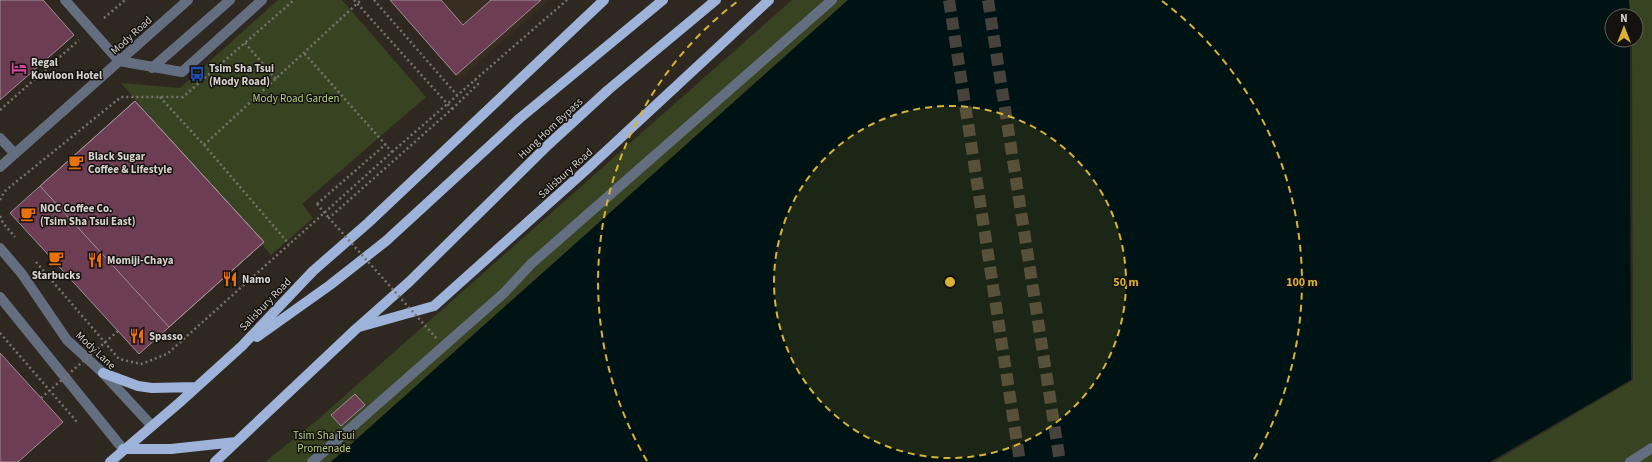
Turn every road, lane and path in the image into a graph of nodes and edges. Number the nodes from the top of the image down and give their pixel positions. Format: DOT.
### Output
graph roads {
  1 [pos="65,0"];
  2 [pos="125,0"];
  3 [pos="188,0"];
  4 [pos="230,0"];
  5 [pos="262,0"];
  6 [pos="294,0"];
  7 [pos="354,0"];
  8 [pos="361,0"];
  9 [pos="374,0"];
  10 [pos="567,0"];
  11 [pos="604,0"];
  12 [pos="663,0"];
  13 [pos="716,0"];
  14 [pos="769,0"];
  15 [pos="832,0"];
  16 [pos="91,30"];
  17 [pos="244,43"];
  18 [pos="304,53"];
  19 [pos="119,61"];
  20 [pos="152,68"];
  21 [pos="276,79"];
  22 [pos="474,80"];
  23 [pos="457,95"];
  24 [pos="159,97"];
  25 [pos="452,109"];
  26 [pos="0,110"];
  27 [pos="0,138"];
  28 [pos="386,144"];
  29 [pos="204,145"];
  30 [pos="392,152"];
  31 [pos="15,154"];
  32 [pos="0,167"];
  33 [pos="0,200"];
  34 [pos="0,216"];
  35 [pos="329,218"];
  36 [pos="19,241"];
  37 [pos="289,244"];
  38 [pos="0,248"];
  39 [pos="34,259"];
  40 [pos="409,282"];
  41 [pos="0,297"];
  42 [pos="356,329"];
  43 [pos="118,331"];
  44 [pos="0,333"];
  45 [pos="438,340"];
  46 [pos="242,346"];
  47 [pos="103,373"];
  48 [pos="196,387"];
  49 [pos="41,398"];
  50 [pos="152,426"];
  51 [pos="81,427"];
  52 [pos="236,442"];
  53 [pos="1652,448"];
  54 [pos="123,450"];
  55 [pos="110,462"];
  56 [pos="215,462"];
  57 [pos="312,462"];
  58 [pos="1630,462"];
  1 -- 16 [label="street"];
  2 -- 16 [label="path"];
  3 -- 19 [label="street, Mody Road"];
  4 -- 20 [label="street"];
  5 -- 20 [label="street"];
  6 -- 17 [label="path"];
  7 -- 25 [label="path, bridge"];
  8 -- 18 [label="path"];
  9 -- 23 [label="path"];
  10 -- 22 [label="path"];
  11 -- 46 [label="main road, Salisbury Road"];
  12 -- 46 [label="main road, Salisbury Road"];
  13 -- 40 [label="main road, Hung Hom Bypass"];
  14 -- 42 [label="main road, Salisbury Road"];
  15 -- 57 [label="street"];
  16 -- 19 [label="street"];
  16 -- 26 [label="path"];
  17 -- 21 [label="path"];
  17 -- 24 [label="path"];
  18 -- 21 [label="path"];
  18 -- 28 [label="path"];
  19 -- 20 [label="street"];
  19 -- 31 [label="street, Mody Road"];
  21 -- 29 [label="path"];
  22 -- 23 [label="path"];
  22 -- 25 [label="path"];
  23 -- 30 [label="path"];
  24 -- 29 [label="path"];
  24 -- 33 [label="path"];
  25 -- 35 [label="path, bridge"];
  27 -- 31 [label="street"];
  28 -- 30 [label="path"];
  28 -- 35 [label="path, bridge"];
  29 -- 37 [label="path"];
  30 -- 37 [label="path"];
  31 -- 32 [label="street, Mody Road"];
  34 -- 36 [label="path"];
  35 -- 45 [label="path, bridge"];
  37 -- 39 [label="path"];
  38 -- 47 [label="street, Mody Lane"];
  40 -- 42 [label="main road, Salisbury Road"];
  41 -- 54 [label="street"];
  42 -- 52 [label="main road, Salisbury Road"];
  43 -- 49 [label="path, bridge"];
  44 -- 51 [label="path"];
  46 -- 48 [label="main road, Salisbury Road"];
  47 -- 48 [label="main road"];
  47 -- 50 [label="street, Mody Lane"];
  48 -- 50 [label="main road, Salisbury Road"];
  50 -- 54 [label="main road, Salisbury Road"];
  52 -- 54 [label="main road"];
  52 -- 56 [label="main road, Salisbury Road"];
  53 -- 58 [label="street"];
  54 -- 55 [label="main road, Salisbury Road"];
}
